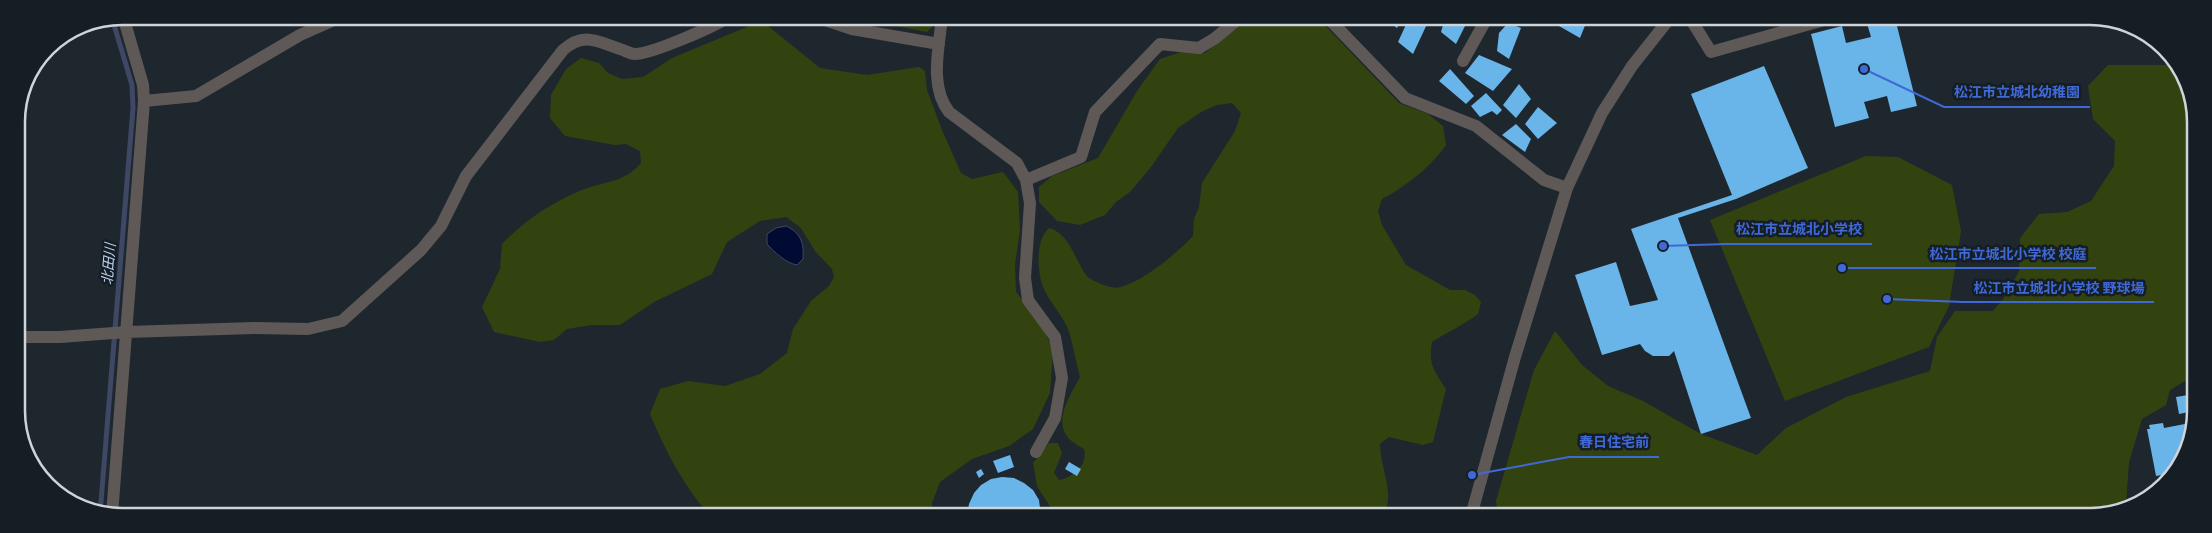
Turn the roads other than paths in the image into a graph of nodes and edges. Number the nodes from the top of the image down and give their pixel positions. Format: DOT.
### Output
graph roads {
  1 [pos="125,25"];
  2 [pos="323,25"];
  3 [pos="717,25"];
  4 [pos="840,25"];
  5 [pos="941,25"];
  6 [pos="1231,25"];
  7 [pos="1335,25"];
  8 [pos="1483,25"];
  9 [pos="1664,25"];
  10 [pos="1694,25"];
  11 [pos="1806,25"];
  12 [pos="939,44"];
  13 [pos="1463,61"];
  14 [pos="144,102"];
  15 [pos="1026,180"];
  16 [pos="1566,188"];
  17 [pos="127,332"];
  18 [pos="25,337"];
  19 [pos="1036,452"];
  20 [pos="113,508"];
  21 [pos="1473,508"];
  1 -- 14 [label="street"];
  2 -- 14 [label="street"];
  3 -- 17 [label="street"];
  4 -- 12 [label="street"];
  5 -- 12 [label="street"];
  6 -- 15 [label="street"];
  7 -- 16 [label="street"];
  8 -- 13 [label="street"];
  9 -- 16 [label="street"];
  10 -- 11 [label="street"];
  12 -- 15 [label="street"];
  14 -- 17 [label="street"];
  15 -- 19 [label="street"];
  16 -- 21 [label="street"];
  17 -- 18 [label="street"];
  17 -- 20 [label="street"];
}
